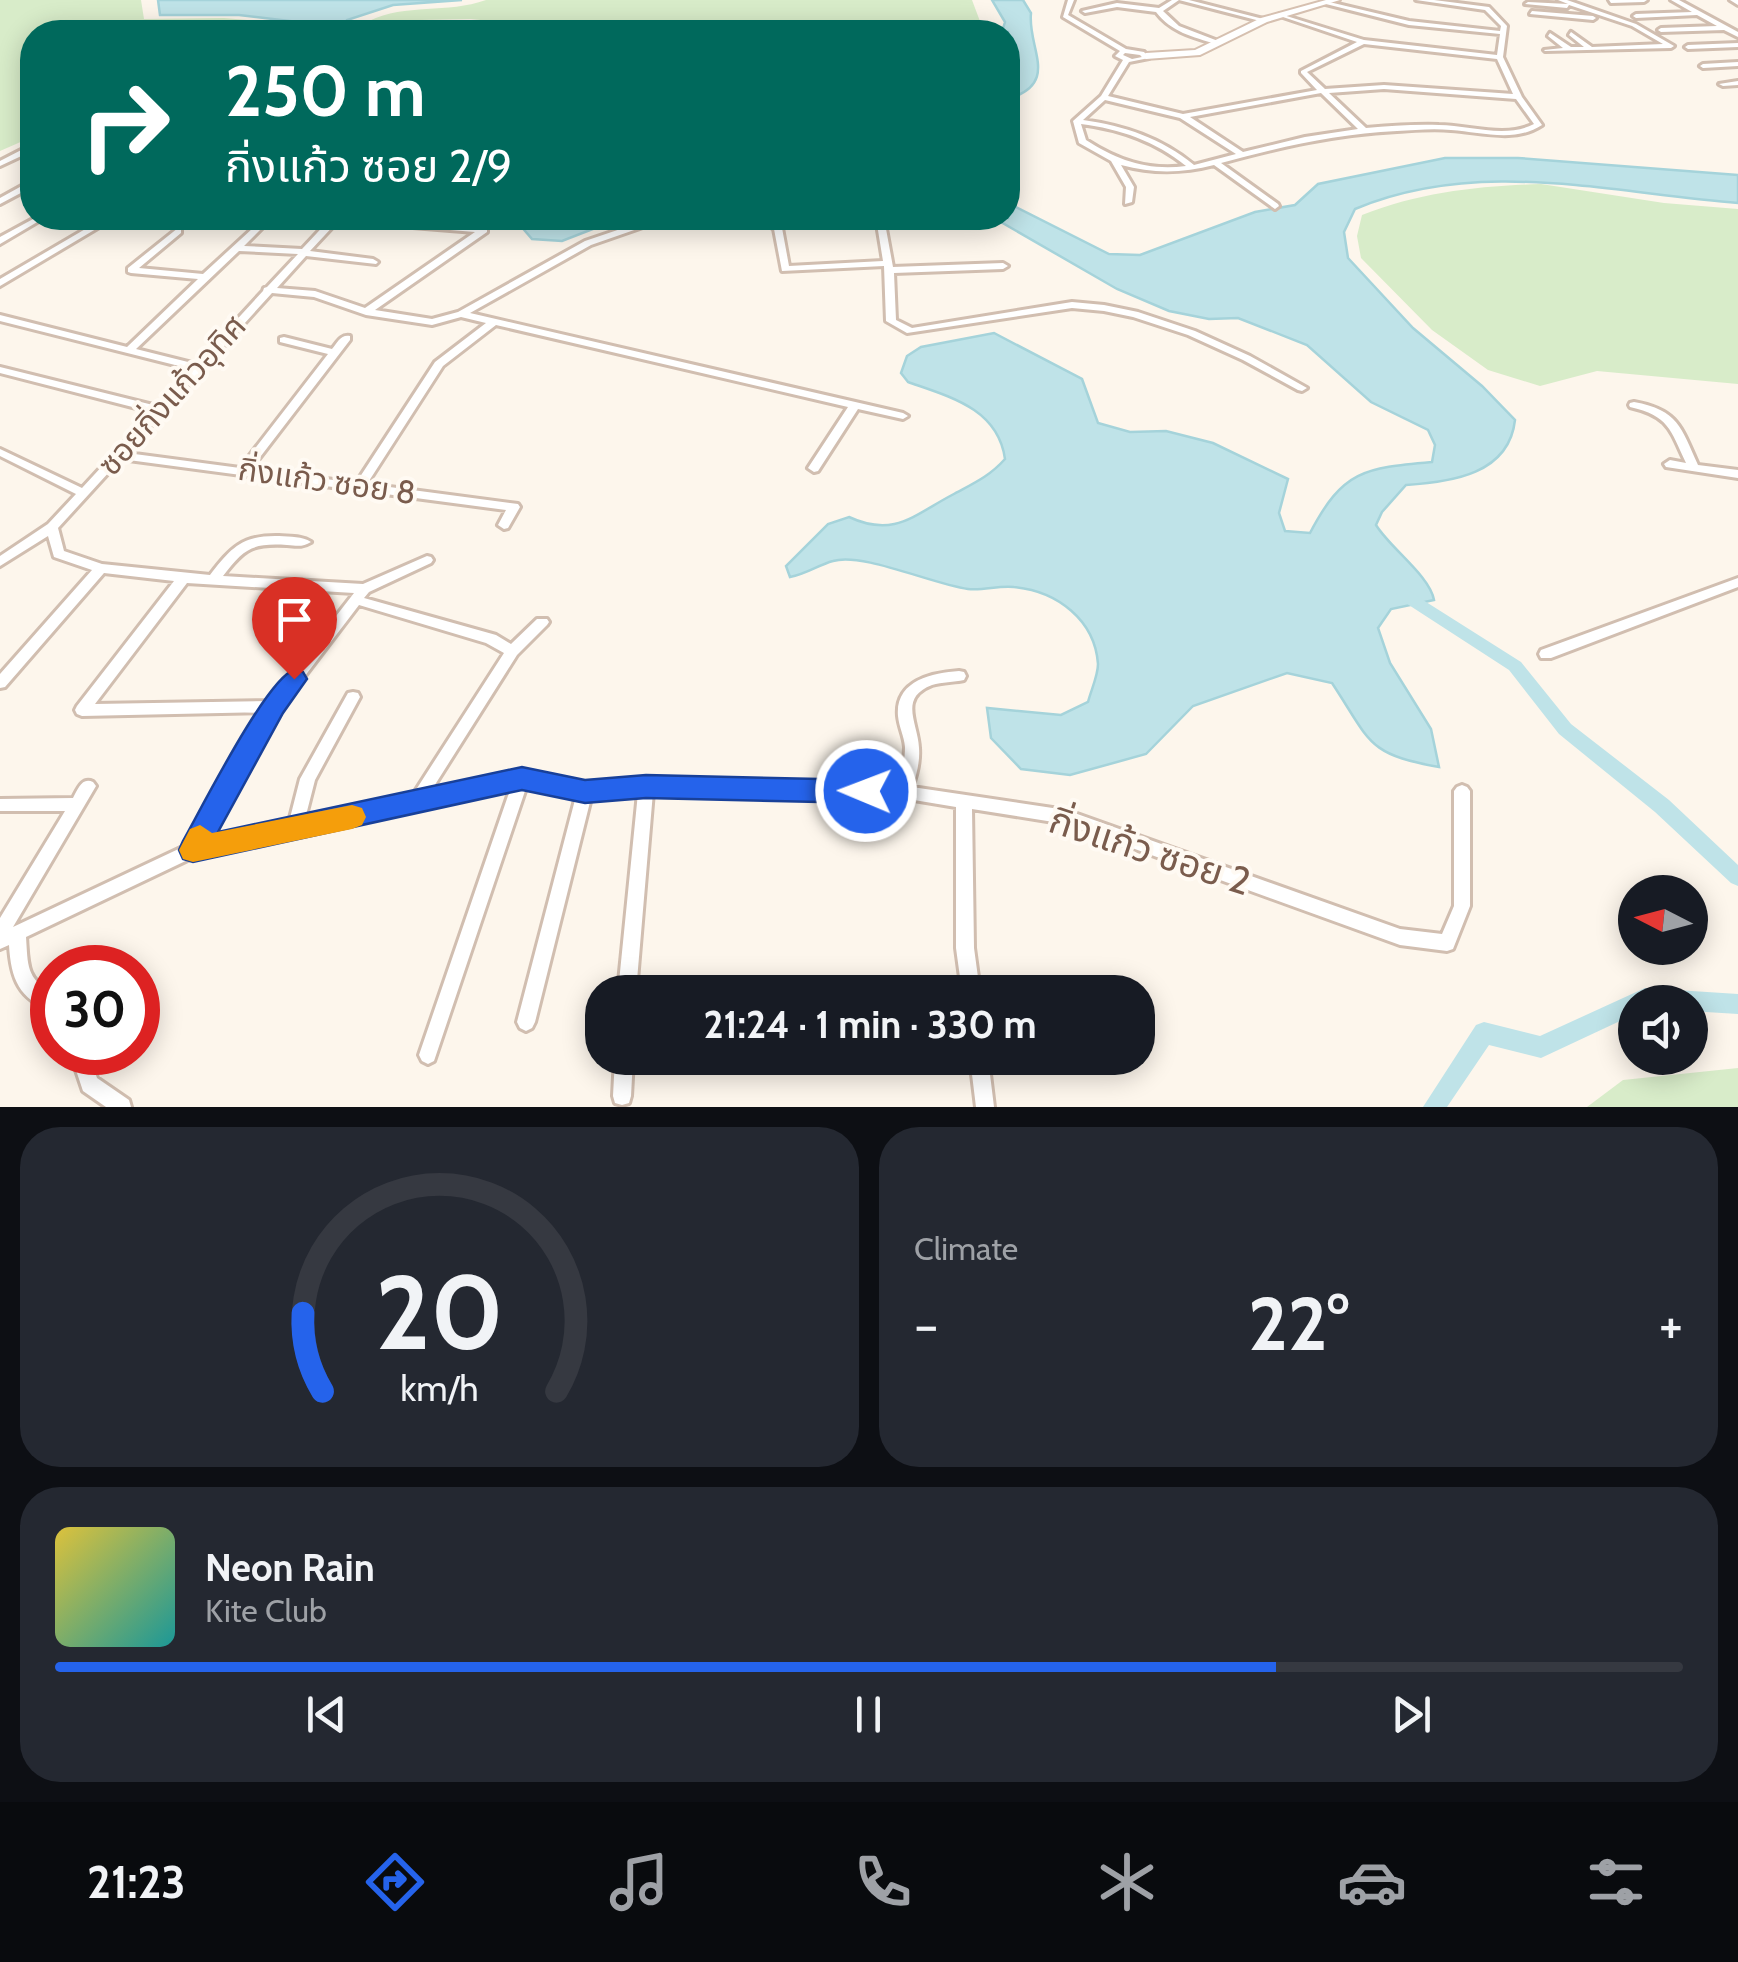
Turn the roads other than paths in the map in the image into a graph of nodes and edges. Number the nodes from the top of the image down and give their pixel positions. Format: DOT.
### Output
graph roads {
  1 [pos="1071,0"];
  2 [pos="1179,0"];
  3 [pos="1419,0"];
  4 [pos="1561,0"];
  5 [pos="1644,0"];
  6 [pos="1674,0"];
  7 [pos="1611,1"];
  8 [pos="1330,2"];
  9 [pos="1528,4"];
  10 [pos="1579,7"];
  11 [pos="1159,10"];
  12 [pos="1085,11"];
  13 [pos="1532,13"];
  14 [pos="1699,14"];
  15 [pos="1282,15"];
  16 [pos="1636,16"];
  17 [pos="1264,20"];
  18 [pos="1615,20"];
  19 [pos="1725,28"];
  20 [pos="1661,30"];
  21 [pos="1504,34"];
  22 [pos="1571,34"];
  23 [pos="1738,34"];
  24 [pos="1550,35"];
  25 [pos="1216,42"];
  26 [pos="1363,42"];
  27 [pos="1738,45"];
  28 [pos="1688,48"];
  29 [pos="1591,49"];
  30 [pos="1546,50"];
  31 [pos="1569,50"];
  32 [pos="1126,56"];
  33 [pos="1146,56"];
  34 [pos="1500,57"];
  35 [pos="1738,64"];
  36 [pos="1703,66"];
  37 [pos="1738,83"];
  38 [pos="1723,84"];
  39 [pos="1320,91"];
  40 [pos="1518,96"];
  41 [pos="1104,97"];
  42 [pos="1182,116"];
  43 [pos="1078,121"];
  44 [pos="1365,131"];
  45 [pos="1242,154"];
  46 [pos="1115,161"];
  47 [pos="1216,164"];
  48 [pos="1194,169"];
  49 [pos="1128,202"];
  50 [pos="1275,206"];
  51 [pos="90,230"];
  52 [pos="254,230"];
  53 [pos="324,230"];
  54 [pos="484,230"];
  55 [pos="625,230"];
  56 [pos="778,230"];
  57 [pos="882,230"];
  58 [pos="178,231"];
  59 [pos="234,248"];
  60 [pos="303,252"];
  61 [pos="373,262"];
  62 [pos="888,266"];
  63 [pos="1003,266"];
  64 [pos="204,278"];
  65 [pos="0,282"];
  66 [pos="267,290"];
  67 [pos="366,312"];
  68 [pos="461,314"];
  69 [pos="0,318"];
  70 [pos="492,323"];
  71 [pos="346,338"];
  72 [pos="284,340"];
  73 [pos="130,348"];
  74 [pos="334,354"];
  75 [pos="196,367"];
  76 [pos="0,370"];
  77 [pos="1302,388"];
  78 [pos="1634,405"];
  79 [pos="854,406"];
  80 [pos="160,410"];
  81 [pos="902,416"];
  82 [pos="0,452"];
  83 [pos="117,455"];
  84 [pos="1670,464"];
  85 [pos="814,468"];
  86 [pos="1694,468"];
  87 [pos="245,470"];
  88 [pos="1738,474"];
  89 [pos="360,486"];
  90 [pos="84,493"];
  91 [pos="504,526"];
  92 [pos="52,527"];
  93 [pos="306,542"];
  94 [pos="427,560"];
  95 [pos="0,562"];
  96 [pos="100,568"];
  97 [pos="184,578"];
  98 [pos="213,580"];
  99 [pos="1738,582"];
  100 [pos="360,594"];
  101 [pos="542,622"];
  102 [pos="512,651"];
  103 [pos="1546,654"];
  104 [pos="959,676"];
  105 [pos="0,682"];
  106 [pos="354,697"];
  107 [pos="274,706"];
  108 [pos="522,778"];
  109 [pos="88,786"];
  110 [pos="646,786"];
  111 [pos="1462,791"];
  112 [pos="585,792"];
  113 [pos="902,792"];
  114 [pos="77,804"];
  115 [pos="415,804"];
  116 [pos="964,804"];
  117 [pos="0,805"];
  118 [pos="296,828"];
  119 [pos="193,850"];
  120 [pos="5,936"];
  121 [pos="629,975"];
  122 [pos="969,975"];
  123 [pos="30,990"];
  124 [pos="526,1022"];
  125 [pos="428,1055"];
  126 [pos="87,1075"];
  127 [pos="623,1075"];
  128 [pos="981,1075"];
  129 [pos="622,1096"];
  130 [pos="122,1107"];
  131 [pos="985,1107"];
  1 -- 32 [label="street"];
  2 -- 11 [label="street"];
  2 -- 17 [label="street"];
  3 -- 21 [label="street"];
  4 -- 10 [label="street"];
  5 -- 7 [label="street"];
  6 -- 14 [label="street"];
  8 -- 15 [label="street"];
  8 -- 21 [label="street"];
  9 -- 10 [label="street"];
  10 -- 18 [label="street"];
  11 -- 12 [label="street"];
  11 -- 25 [label="street"];
  13 -- 18 [label="street"];
  14 -- 16 [label="street"];
  14 -- 19 [label="street"];
  15 -- 17 [label="street"];
  15 -- 26 [label="street"];
  17 -- 25 [label="street"];
  18 -- 29 [label="street"];
  19 -- 20 [label="street"];
  19 -- 23 [label="street"];
  21 -- 34 [label="street"];
  22 -- 29 [label="street"];
  24 -- 31 [label="street"];
  25 -- 33 [label="street"];
  26 -- 34 [label="street"];
  26 -- 39 [label="street"];
  27 -- 28 [label="street"];
  29 -- 31 [label="street"];
  30 -- 31 [label="street"];
  32 -- 33 [label="street"];
  32 -- 41 [label="street"];
  34 -- 40 [label="street"];
  35 -- 36 [label="street"];
  37 -- 38 [label="street"];
  39 -- 40 [label="street"];
  39 -- 42 [label="street"];
  39 -- 44 [label="street"];
  40 -- 44 [label="street"];
  41 -- 42 [label="street"];
  41 -- 43 [label="street"];
  42 -- 45 [label="street"];
  43 -- 46 [label="street"];
  43 -- 48 [label="street"];
  44 -- 45 [label="street"];
  45 -- 47 [label="street"];
  46 -- 48 [label="street"];
  46 -- 49 [label="street"];
  47 -- 48 [label="street"];
  47 -- 50 [label="street"];
  51 -- 65 [label="street"];
  52 -- 59 [label="street"];
  53 -- 60 [label="street, ซอยกิ่งแก้วอุทิศ"];
  54 -- 67 [label="street"];
  55 -- 68 [label="street"];
  56 -- 62 [label="street"];
  57 -- 62 [label="street"];
  58 -- 64 [label="street"];
  59 -- 60 [label="street"];
  59 -- 64 [label="street"];
  60 -- 61 [label="street"];
  60 -- 66 [label="street, ซอยกิ่งแก้วอุทิศ"];
  62 -- 63 [label="street"];
  62 -- 77 [label="street"];
  64 -- 73 [label="street"];
  66 -- 67 [label="street"];
  66 -- 75 [label="street, ซอยกิ่งแก้วอุทิศ"];
  67 -- 68 [label="street"];
  68 -- 70 [label="street"];
  69 -- 73 [label="street"];
  70 -- 79 [label="street"];
  70 -- 89 [label="street"];
  71 -- 74 [label="street"];
  72 -- 74 [label="street"];
  73 -- 75 [label="street"];
  74 -- 87 [label="street"];
  75 -- 80 [label="street, ซอยกิ่งแก้วอุทิศ"];
  76 -- 80 [label="street"];
  78 -- 86 [label="street"];
  79 -- 81 [label="street"];
  79 -- 85 [label="street"];
  80 -- 83 [label="street, ซอยกิ่งแก้วอุทิศ"];
  82 -- 90 [label="street"];
  83 -- 87 [label="street, กิ่งแก้ว ซอย 8"];
  83 -- 90 [label="street, ซอยกิ่งแก้วอุทิศ"];
  84 -- 86 [label="street"];
  86 -- 88 [label="street"];
  87 -- 89 [label="street, กิ่งแก้ว ซอย 8"];
  89 -- 91 [label="street, กิ่งแก้ว ซอย 8"];
  90 -- 92 [label="street, ซอยกิ่งแก้วอุทิศ"];
  92 -- 95 [label="street, ซอยกิ่งแก้วอุทิศ"];
  92 -- 96 [label="street"];
  93 -- 98 [label="street"];
  94 -- 100 [label="street"];
  96 -- 97 [label="street"];
  96 -- 105 [label="street"];
  97 -- 98 [label="street"];
  97 -- 107 [label="street"];
  98 -- 100 [label="street"];
  99 -- 103 [label="street"];
  100 -- 102 [label="street"];
  100 -- 107 [label="street"];
  101 -- 102 [label="street"];
  102 -- 115 [label="street"];
  104 -- 113 [label="street"];
  106 -- 118 [label="street"];
  107 -- 119 [label="street"];
  108 -- 112 [label="street, กิ่งแก้ว ซอย 2"];
  108 -- 115 [label="street, กิ่งแก้ว ซอย 2"];
  108 -- 125 [label="street"];
  109 -- 114 [label="street"];
  110 -- 112 [label="street, กิ่งแก้ว ซอย 2"];
  110 -- 113 [label="street, กิ่งแก้ว ซอย 2"];
  110 -- 121 [label="street"];
  111 -- 116 [label="street, กิ่งแก้ว ซอย 2"];
  112 -- 124 [label="street"];
  113 -- 116 [label="street, กิ่งแก้ว ซอย 2"];
  114 -- 117 [label="street"];
  114 -- 120 [label="street"];
  115 -- 118 [label="street, กิ่งแก้ว ซอย 2"];
  116 -- 122 [label="street"];
  118 -- 119 [label="street, กิ่งแก้ว ซอย 2"];
  119 -- 120 [label="street, กิ่งแก้ว ซอย 2"];
  120 -- 123 [label="street"];
  126 -- 130 [label="street"];
  127 -- 129 [label="street"];
  128 -- 131 [label="street"];
}
